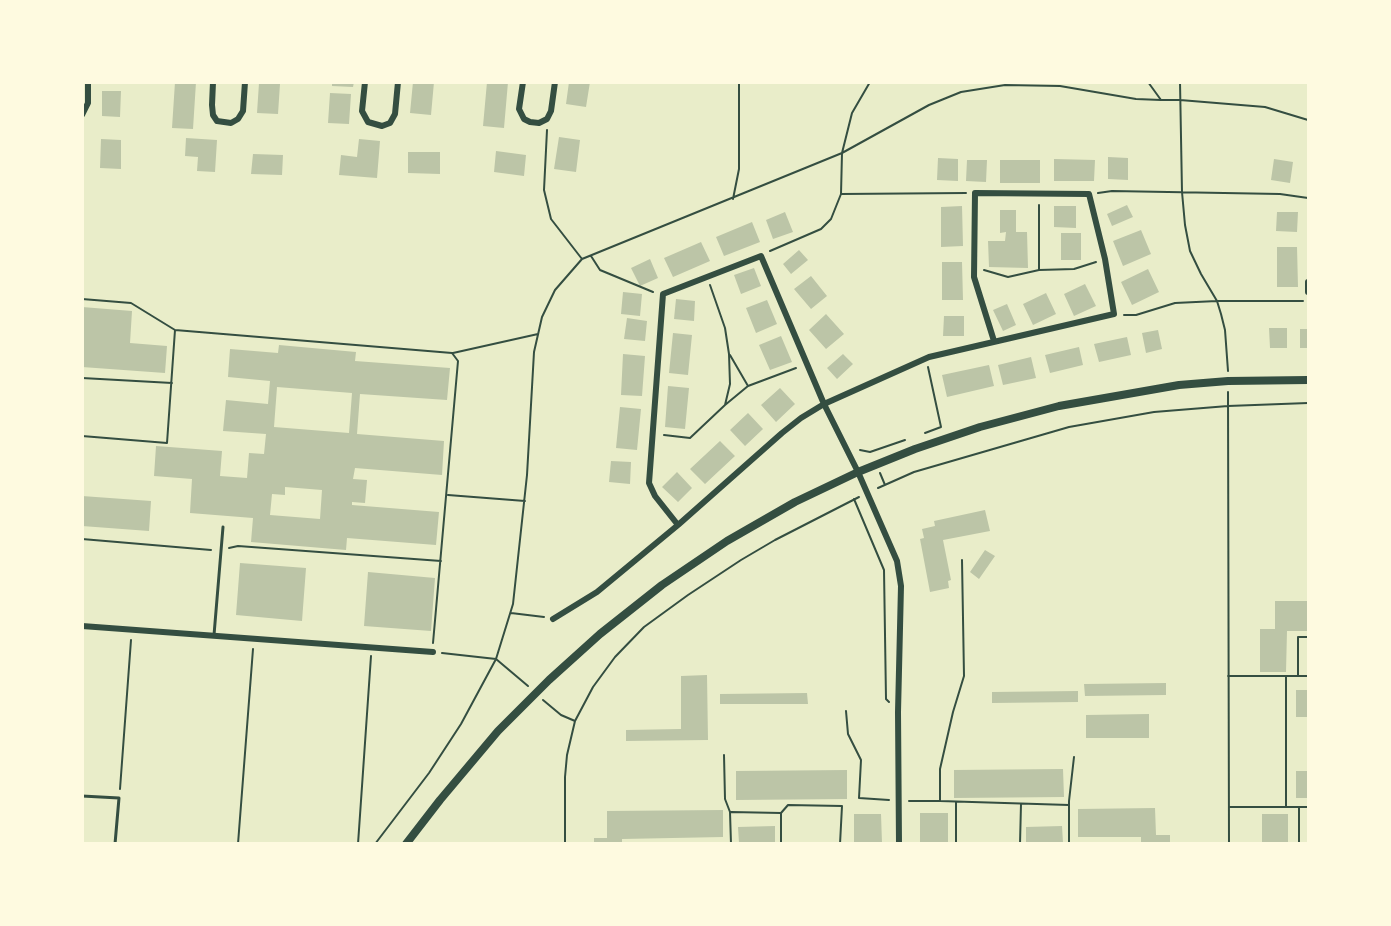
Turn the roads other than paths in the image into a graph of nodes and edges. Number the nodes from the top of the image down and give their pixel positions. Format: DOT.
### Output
graph roads {
  1 [pos="88,82"];
  2 [pos="213,82"];
  3 [pos="245,82"];
  4 [pos="365,82"];
  5 [pos="398,82"];
  6 [pos="523,82"];
  7 [pos="555,82"];
  8 [pos="82,115"];
  9 [pos="1308,282"];
  10 [pos="1308,292"];
  11 [pos="994,341"];
  12 [pos="1308,380"];
  13 [pos="824,404"];
  14 [pos="858,472"];
  15 [pos="678,525"];
  16 [pos="223,527"];
  17 [pos="553,618"];
  18 [pos="82,626"];
  19 [pos="213,636"];
  20 [pos="433,652"];
  21 [pos="82,796"];
  22 [pos="116,843"];
  23 [pos="406,843"];
  24 [pos="899,843"];
  1 -- 8 [label="street"];
  2 -- 3 [label="street"];
  4 -- 5 [label="street"];
  6 -- 7 [label="street"];
  9 -- 10 [label="street"];
  11 -- 11 [label="street"];
  11 -- 13 [label="street"];
  12 -- 14 [label="street"];
  13 -- 14 [label="street"];
  13 -- 15 [label="street"];
  13 -- 15 [label="street"];
  14 -- 23 [label="street"];
  14 -- 24 [label="street"];
  15 -- 17 [label="street"];
  16 -- 19 [label="lane"];
  18 -- 19 [label="street"];
  19 -- 20 [label="street"];
  21 -- 22 [label="lane"];
}
